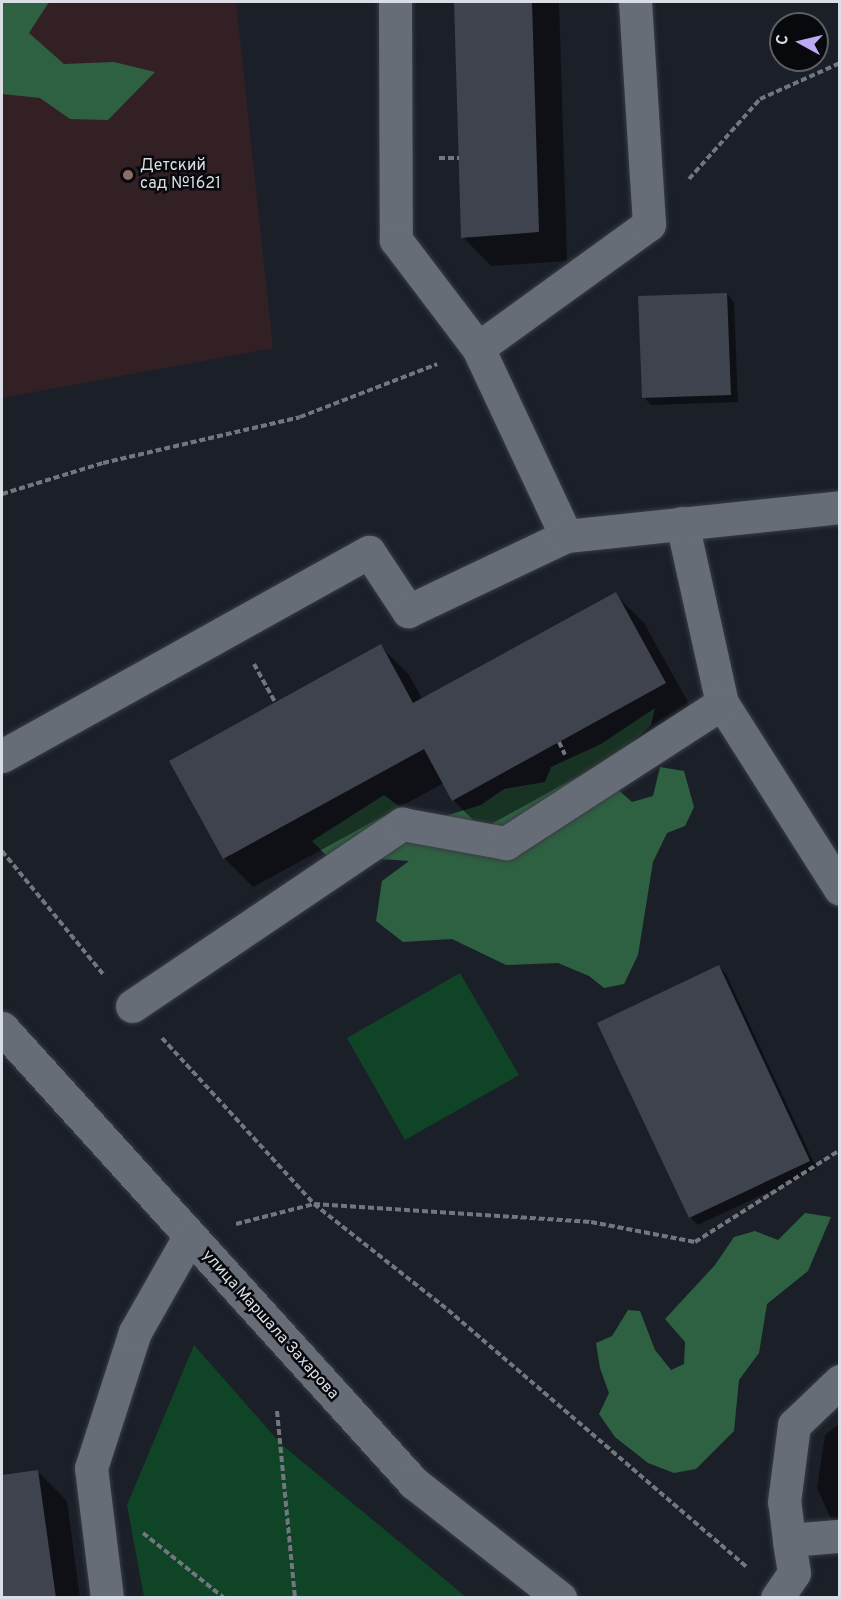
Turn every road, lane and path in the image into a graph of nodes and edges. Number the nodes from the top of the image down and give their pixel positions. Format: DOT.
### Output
graph roads {
  1 [pos="395,2"];
  2 [pos="635,2"];
  3 [pos="840,63"];
  4 [pos="649,224"];
  5 [pos="477,348"];
  6 [pos="2,494"];
  7 [pos="840,507"];
  8 [pos="682,523"];
  9 [pos="566,536"];
  10 [pos="722,703"];
  11 [pos="2,756"];
  12 [pos="2,851"];
  13 [pos="840,889"];
  14 [pos="132,1006"];
  15 [pos="2,1028"];
  16 [pos="840,1150"];
  17 [pos="315,1204"];
  18 [pos="189,1237"];
  19 [pos="840,1381"];
  20 [pos="277,1411"];
  21 [pos="94,1492"];
  22 [pos="837,1536"];
  23 [pos="789,1540"];
  24 [pos="778,1596"];
  25 [pos="107,1598"];
  26 [pos="224,1598"];
  27 [pos="295,1598"];
  28 [pos="560,1598"];
  1 -- 5 [label="street"];
  2 -- 4 [label="street"];
  3 -- 4 [label="path"];
  4 -- 5 [label="street"];
  5 -- 6 [label="path"];
  5 -- 9 [label="street"];
  7 -- 8 [label="street"];
  8 -- 9 [label="street"];
  8 -- 10 [label="street"];
  9 -- 11 [label="street"];
  10 -- 13 [label="street"];
  10 -- 14 [label="street"];
  12 -- 14 [label="path"];
  14 -- 17 [label="path"];
  15 -- 18 [label="street, улица Маршала Захарова"];
  16 -- 17 [label="path"];
  17 -- 18 [label="path"];
  17 -- 24 [label="path"];
  18 -- 21 [label="street"];
  18 -- 28 [label="street, улица Маршала Захарова"];
  19 -- 23 [label="street"];
  20 -- 27 [label="path"];
  21 -- 25 [label="street"];
  21 -- 26 [label="path"];
  22 -- 23 [label="street"];
  23 -- 24 [label="street"];
}
